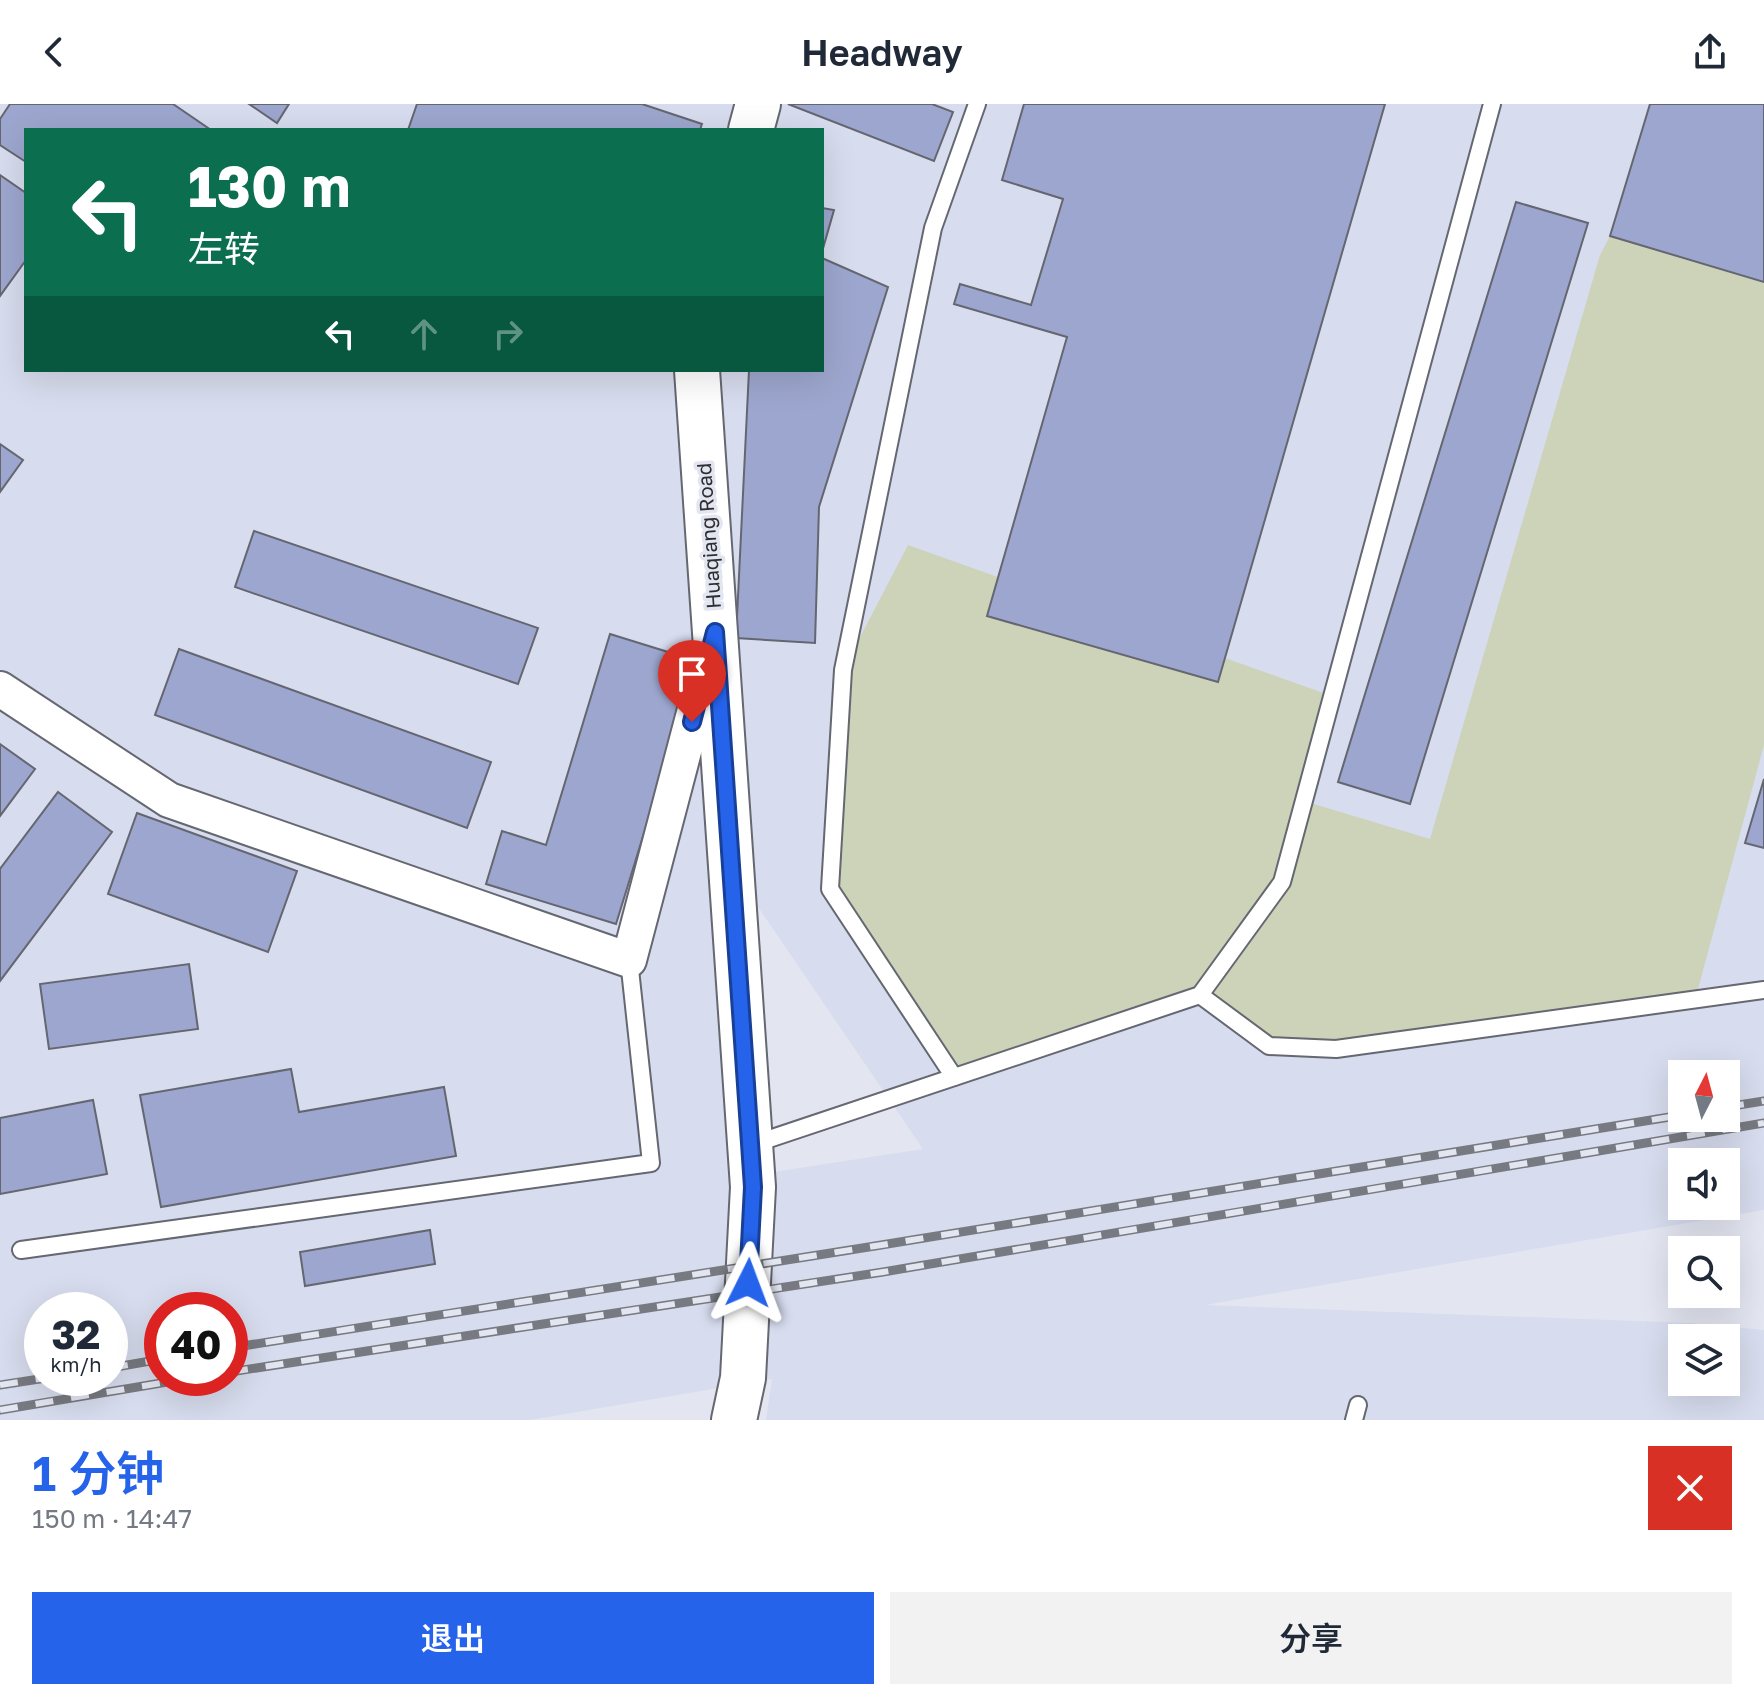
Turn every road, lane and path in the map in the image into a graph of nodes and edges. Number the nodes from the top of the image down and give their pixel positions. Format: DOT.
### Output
graph roads {
  1 [pos="758,104"];
  2 [pos="977,104"];
  3 [pos="1492,104"];
  4 [pos="752,128"];
  5 [pos="697,372"];
  6 [pos="715,632"];
  7 [pos="0,689"];
  8 [pos="629,960"];
  9 [pos="1764,990"];
  10 [pos="1200,995"];
  11 [pos="954,1077"];
  12 [pos="750,1146"];
  13 [pos="21,1250"];
  14 [pos="734,1420"];
  1 -- 4 [label="street"];
  2 -- 11 [label="lane"];
  3 -- 10 [label="lane"];
  5 -- 6 [label="street, Huaqiang Road"];
  6 -- 8 [label="street"];
  6 -- 12 [label="street, Huaqiang Road"];
  7 -- 8 [label="street"];
  8 -- 13 [label="lane"];
  9 -- 10 [label="lane"];
  10 -- 11 [label="lane"];
  11 -- 12 [label="lane"];
  12 -- 14 [label="street, Huaqiang Road"];
}
